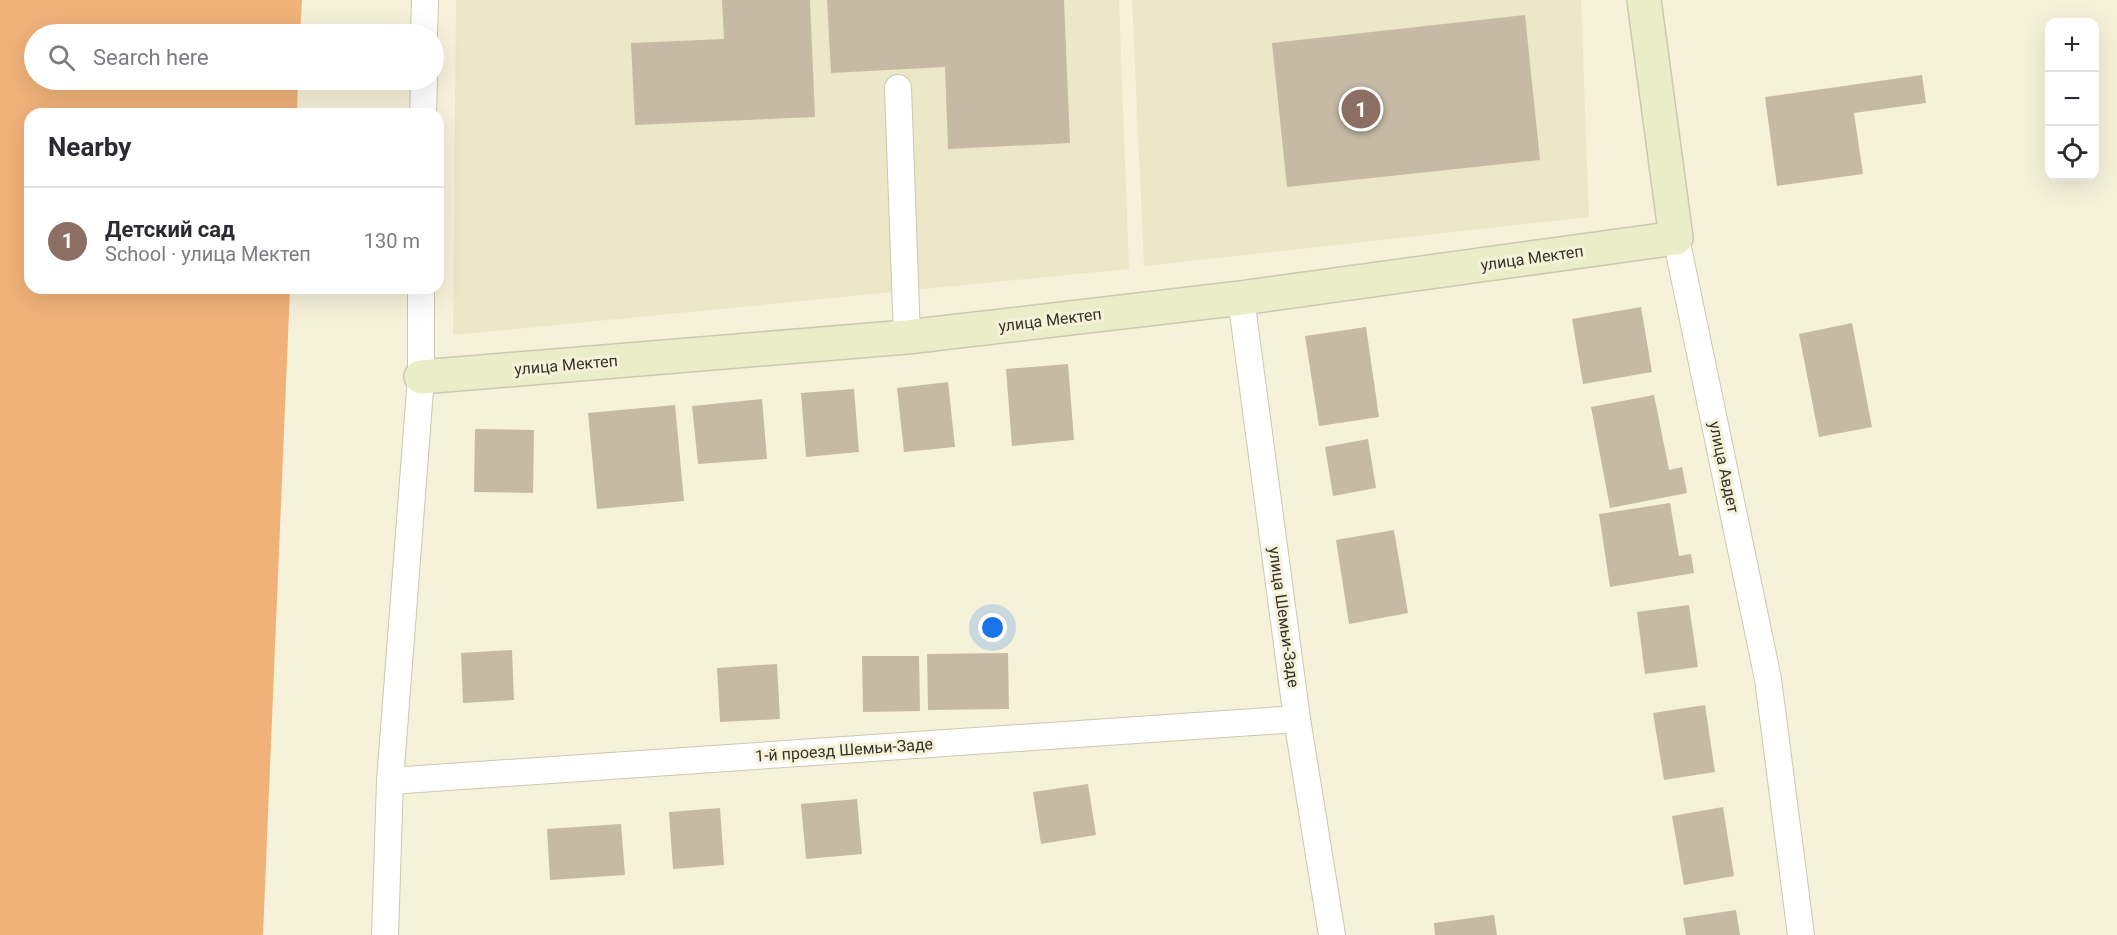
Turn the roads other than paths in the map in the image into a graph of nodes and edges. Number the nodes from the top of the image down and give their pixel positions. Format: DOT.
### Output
graph roads {
  1 [pos="425,0"];
  2 [pos="1644,0"];
  3 [pos="424,24"];
  4 [pos="898,88"];
  5 [pos="423,90"];
  6 [pos="423,108"];
  7 [pos="1676,238"];
  8 [pos="421,294"];
  9 [pos="1241,298"];
  10 [pos="907,337"];
  11 [pos="421,377"];
  12 [pos="1297,719"];
  13 [pos="390,781"];
  14 [pos="385,935"];
  15 [pos="1332,935"];
  16 [pos="1802,935"];
  1 -- 3 [label="street"];
  2 -- 7 [label="street, улица Авдет"];
  4 -- 10 [label="street"];
  5 -- 6 [label="street"];
  7 -- 9 [label="street, улица Мектеп"];
  7 -- 16 [label="street, улица Авдет"];
  8 -- 11 [label="street"];
  9 -- 10 [label="street, улица Мектеп"];
  9 -- 12 [label="street, улица Шемьи-Заде"];
  10 -- 11 [label="street, улица Мектеп"];
  11 -- 13 [label="street"];
  12 -- 13 [label="street, 1-й проезд Шемьи-Заде"];
  12 -- 15 [label="street, улица Шемьи-Заде"];
  13 -- 14 [label="street"];
}
